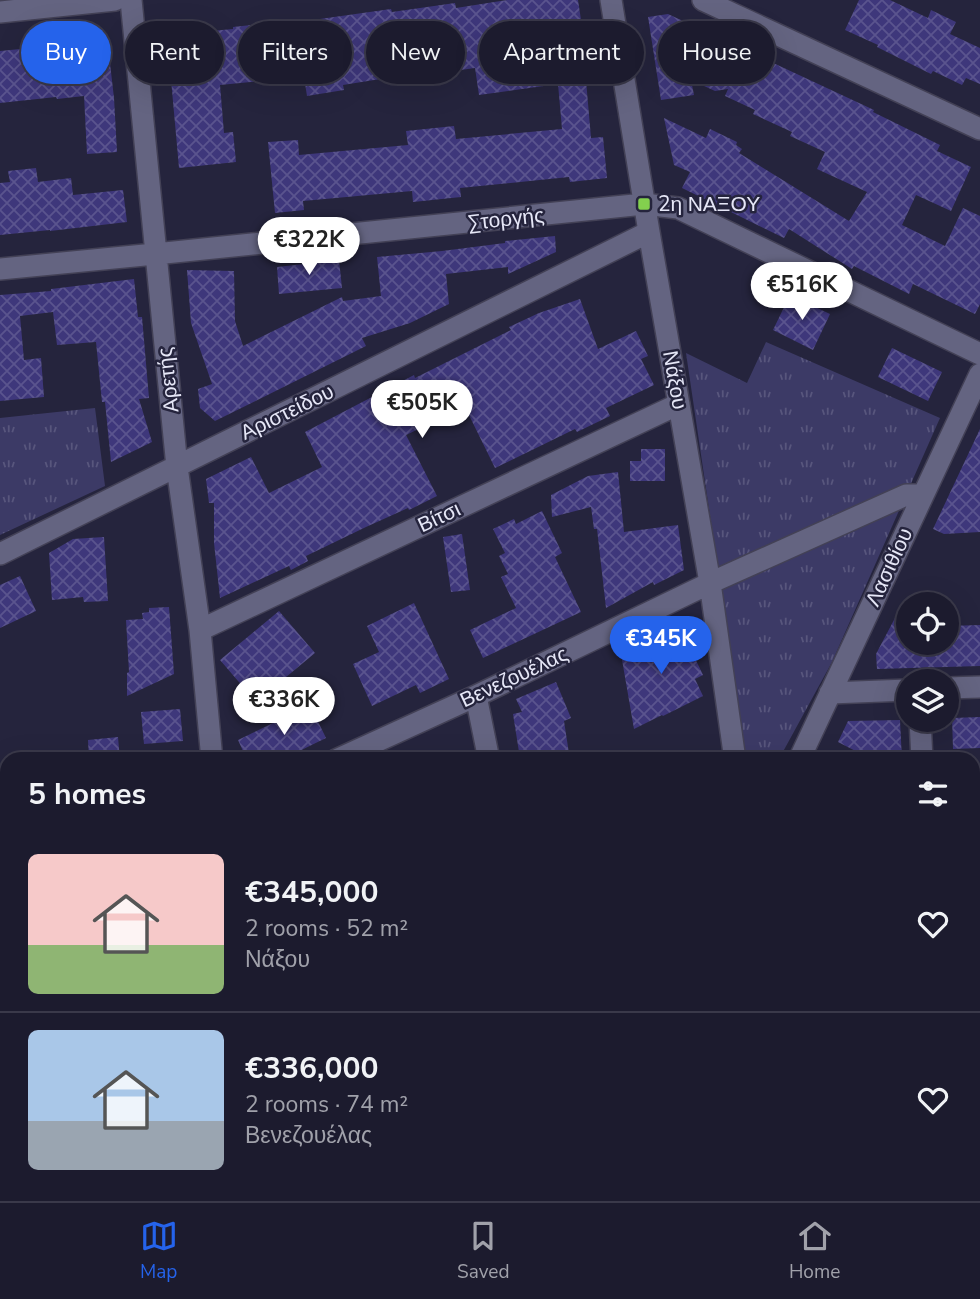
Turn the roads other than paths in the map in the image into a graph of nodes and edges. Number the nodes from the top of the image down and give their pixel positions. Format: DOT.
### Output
graph roads {
  1 [pos="115,0"];
  2 [pos="131,0"];
  3 [pos="611,0"];
  4 [pos="703,0"];
  5 [pos="0,12"];
  6 [pos="980,129"];
  7 [pos="644,204"];
  8 [pos="649,232"];
  9 [pos="155,254"];
  10 [pos="0,268"];
  11 [pos="980,354"];
  12 [pos="980,374"];
  13 [pos="679,404"];
  14 [pos="177,467"];
  15 [pos="923,495"];
  16 [pos="0,554"];
  17 [pos="710,583"];
  18 [pos="200,630"];
  19 [pos="980,687"];
  20 [pos="959,688"];
  21 [pos="896,690"];
  22 [pos="830,693"];
  23 [pos="475,696"];
  24 [pos="921,732"];
  25 [pos="211,752"];
  26 [pos="353,752"];
  27 [pos="487,752"];
  28 [pos="734,752"];
  29 [pos="803,752"];
  30 [pos="922,752"];
  1 -- 5 [label="street"];
  2 -- 9 [label="street, Αρετής"];
  3 -- 7 [label="street, Νάξου"];
  4 -- 6 [label="street"];
  7 -- 8 [label="street, Νάξου"];
  7 -- 9 [label="street, Στοργής"];
  7 -- 11 [label="street, Στοργής"];
  8 -- 13 [label="street, Νάξου"];
  8 -- 14 [label="street, Αριστείδου"];
  9 -- 10 [label="street, Στοργής"];
  9 -- 14 [label="street, Αρετής"];
  12 -- 15 [label="street, Λασιθίου"];
  13 -- 17 [label="street, Νάξου"];
  13 -- 18 [label="street, Βίτσι"];
  14 -- 16 [label="street, Αριστείδου"];
  14 -- 18 [label="street, Αρετής"];
  15 -- 17 [label="street, Βενεζουέλας"];
  15 -- 22 [label="street, Λασιθίου"];
  17 -- 23 [label="street, Βενεζουέλας"];
  17 -- 28 [label="street, Νάξου"];
  18 -- 25 [label="street, Αρετής"];
  19 -- 20 [label="street"];
  21 -- 22 [label="street"];
  22 -- 29 [label="street, Λασιθίου"];
  23 -- 26 [label="street, Βενεζουέλας"];
  23 -- 27 [label="street"];
  24 -- 30 [label="street"];
}
